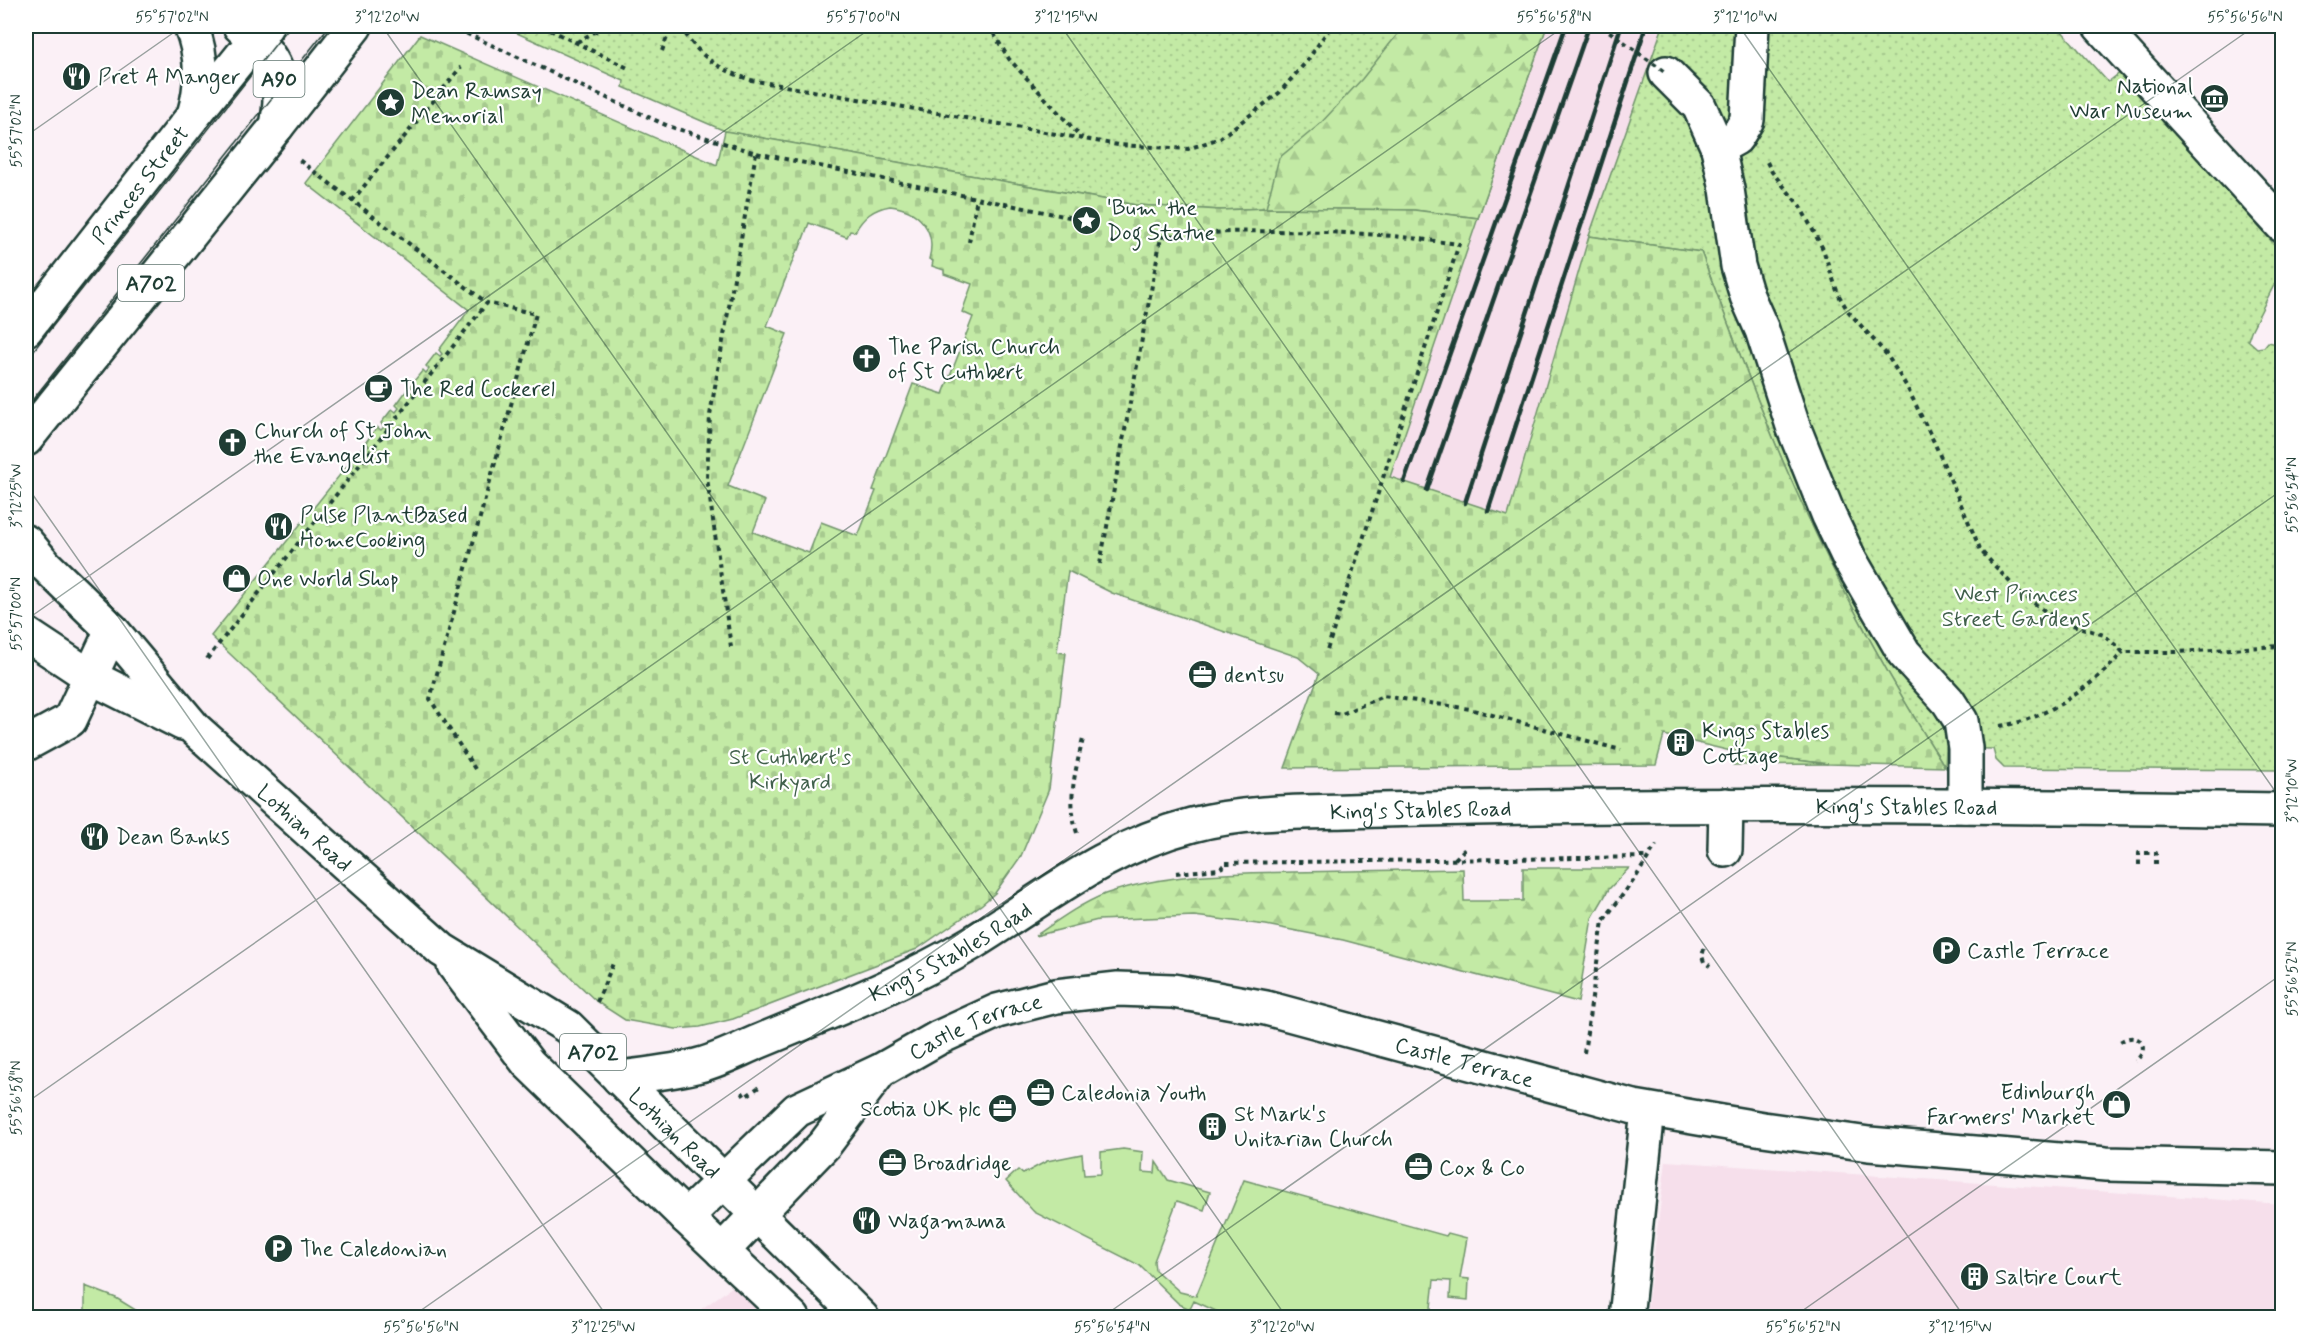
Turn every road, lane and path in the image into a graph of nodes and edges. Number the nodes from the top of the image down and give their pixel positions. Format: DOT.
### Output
graph roads {
  1 [pos="191,26"];
  2 [pos="355,26"];
  3 [pos="450,26"];
  4 [pos="542,26"];
  5 [pos="605,26"];
  6 [pos="671,26"];
  7 [pos="681,26"];
  8 [pos="989,26"];
  9 [pos="1331,26"];
  10 [pos="1602,26"];
  11 [pos="1752,26"];
  12 [pos="2100,26"];
  13 [pos="254,30"];
  14 [pos="576,42"];
  15 [pos="662,51"];
  16 [pos="461,68"];
  17 [pos="630,69"];
  18 [pos="1666,73"];
  19 [pos="194,115"];
  20 [pos="1747,120"];
  21 [pos="277,126"];
  22 [pos="1082,139"];
  23 [pos="1718,148"];
  24 [pos="756,153"];
  25 [pos="300,159"];
  26 [pos="978,198"];
  27 [pos="352,201"];
  28 [pos="1093,222"];
  29 [pos="2283,225"];
  30 [pos="969,242"];
  31 [pos="487,303"];
  32 [pos="26,329"];
  33 [pos="26,439"];
  34 [pos="26,542"];
  35 [pos="1100,564"];
  36 [pos="112,630"];
  37 [pos="26,634"];
  38 [pos="2283,646"];
  39 [pos="732,647"];
  40 [pos="2123,652"];
  41 [pos="1326,653"];
  42 [pos="207,659"];
  43 [pos="91,677"];
  44 [pos="1334,713"];
  45 [pos="1997,726"];
  46 [pos="195,729"];
  47 [pos="1083,740"];
  48 [pos="26,744"];
  49 [pos="1622,750"];
  50 [pos="475,769"];
  51 [pos="1679,805"];
  52 [pos="1726,805"];
  53 [pos="1965,806"];
  54 [pos="2283,810"];
  55 [pos="1725,850"];
  56 [pos="1648,857"];
  57 [pos="1227,864"];
  58 [pos="2156,864"];
  59 [pos="2139,865"];
  60 [pos="1088,868"];
  61 [pos="1704,949"];
  62 [pos="442,950"];
  63 [pos="614,961"];
  64 [pos="1710,966"];
  65 [pos="597,1002"];
  66 [pos="2120,1042"];
  67 [pos="2135,1061"];
  68 [pos="880,1071"];
  69 [pos="619,1078"];
  70 [pos="1579,1093"];
  71 [pos="1648,1110"];
  72 [pos="2283,1168"];
  73 [pos="722,1182"];
  74 [pos="756,1214"];
  75 [pos="686,1217"];
  76 [pos="722,1251"];
  77 [pos="793,1317"];
  78 [pos="862,1317"];
  79 [pos="1626,1317"];
  1 -- 19 [label="street"];
  2 -- 21 [label="street"];
  3 -- 24 [label="path"];
  4 -- 14 [label="path"];
  5 -- 14 [label="path"];
  6 -- 15 [label="path"];
  7 -- 22 [label="path"];
  8 -- 22 [label="path"];
  9 -- 22 [label="path"];
  10 -- 18 [label="path, bridge"];
  11 -- 20 [label="street"];
  12 -- 29 [label="street"];
  13 -- 19 [label="street, Princes Street"];
  13 -- 21 [label="street, Princes Street / A90"];
  14 -- 17 [label="path"];
  16 -- 27 [label="path"];
  18 -- 23 [label="street"];
  19 -- 32 [label="street, Princes Street / A702"];
  20 -- 23 [label="street"];
  20 -- 40 [label="path"];
  21 -- 33 [label="street, A702"];
  23 -- 53 [label="street"];
  24 -- 26 [label="path"];
  24 -- 39 [label="path"];
  25 -- 27 [label="path"];
  26 -- 28 [label="path"];
  26 -- 30 [label="path"];
  27 -- 31 [label="path"];
  31 -- 42 [label="path"];
  31 -- 50 [label="path"];
  34 -- 36 [label="street, Lothian Road / A702"];
  35 -- 41 [label="path"];
  36 -- 43 [label="street"];
  36 -- 46 [label="street, Lothian Road / A702"];
  37 -- 43 [label="street, Lothian Road / A702"];
  38 -- 40 [label="path"];
  40 -- 45 [label="path"];
  43 -- 46 [label="street, Lothian Road / A702"];
  43 -- 48 [label="street"];
  44 -- 49 [label="path"];
  46 -- 62 [label="street, Lothian Road / A702"];
  47 -- 60 [label="path"];
  51 -- 52 [label="street, King's Stables Road"];
  51 -- 56 [label="path"];
  51 -- 60 [label="street, King's Stables Road"];
  52 -- 53 [label="street, King's Stables Road"];
  52 -- 55 [label="street"];
  53 -- 54 [label="street, King's Stables Road"];
  56 -- 57 [label="path"];
  56 -- 70 [label="path"];
  58 -- 59 [label="path"];
  60 -- 69 [label="street, King's Stables Road"];
  61 -- 64 [label="path"];
  62 -- 69 [label="street, Lothian Road / A702"];
  62 -- 75 [label="street, Lothian Road / A702"];
  63 -- 65 [label="path"];
  66 -- 67 [label="path"];
  68 -- 70 [label="street, Castle Terrace"];
  68 -- 73 [label="street, Castle Terrace"];
  68 -- 74 [label="street, Castle Terrace"];
  69 -- 73 [label="street, Lothian Road / A702"];
  70 -- 71 [label="street, Castle Terrace"];
  71 -- 72 [label="street, Castle Terrace"];
  71 -- 79 [label="street"];
  73 -- 74 [label="street, Lothian Road / A702"];
  73 -- 75 [label="street, Castle Terrace"];
  74 -- 76 [label="street, Castle Terrace"];
  74 -- 78 [label="street, Lothian Road / A702"];
  75 -- 76 [label="street, Lothian Road / A702"];
  76 -- 77 [label="street, Lothian Road / A702"];
}
